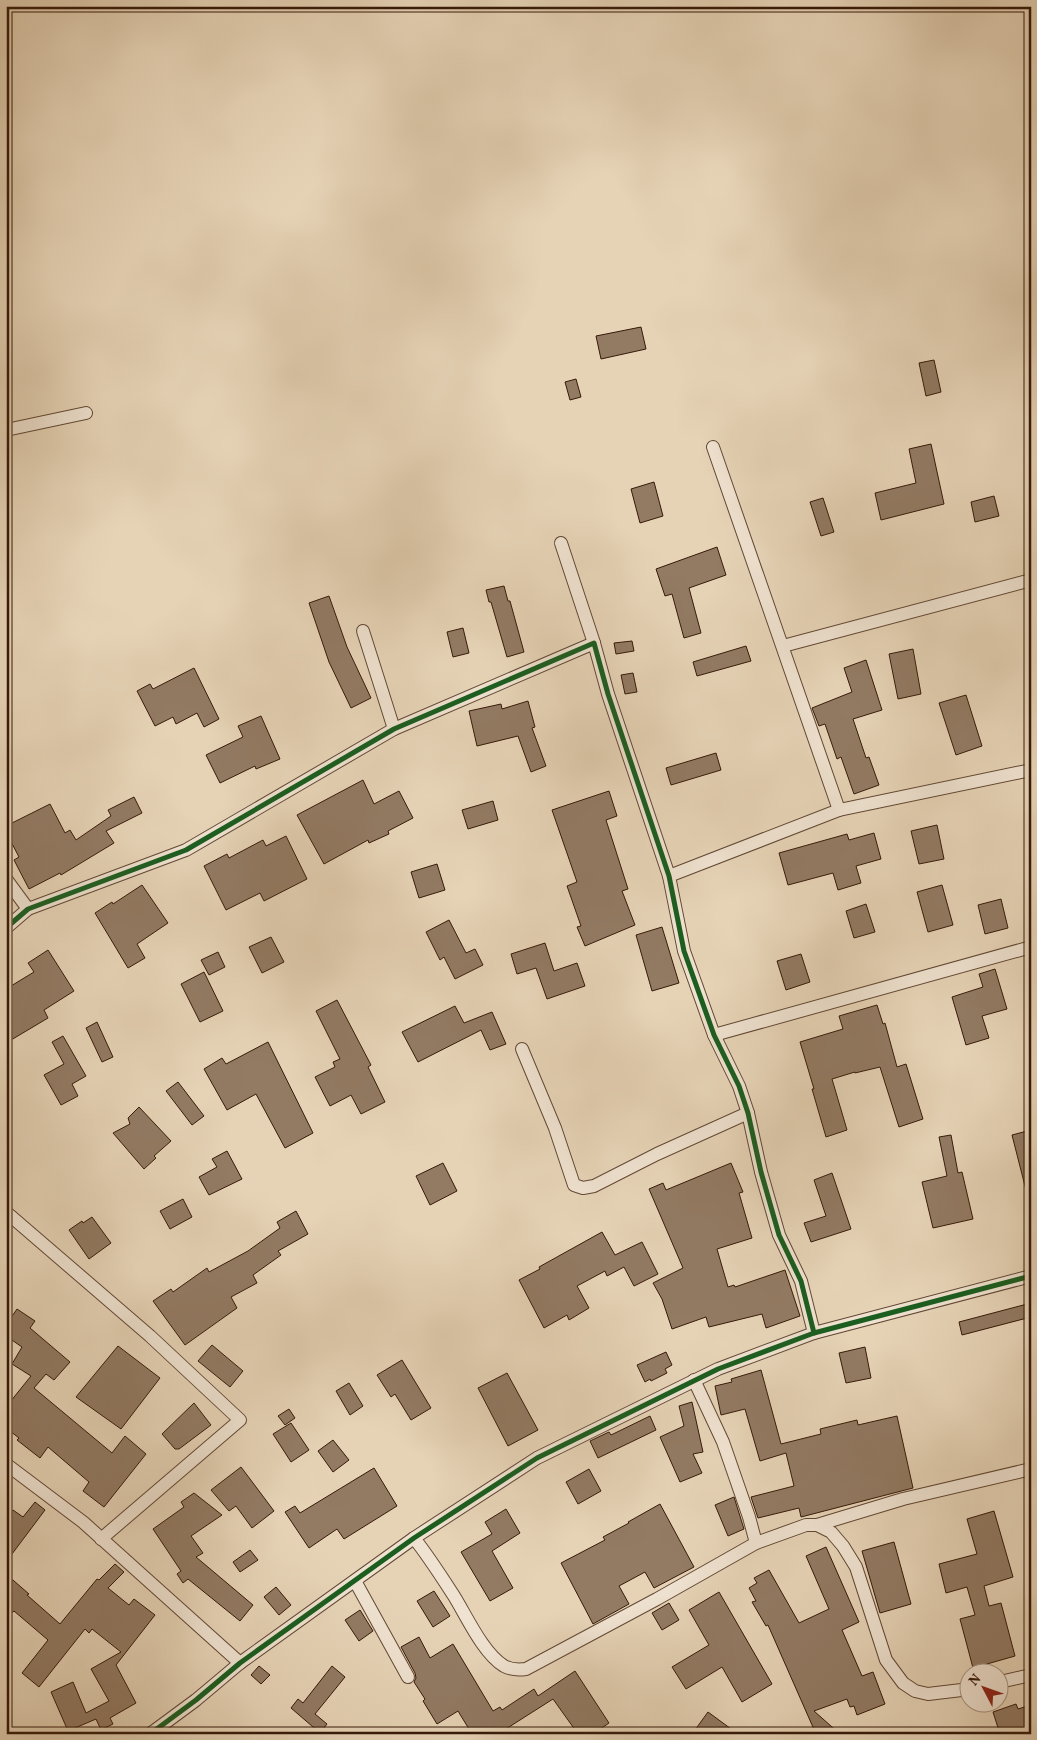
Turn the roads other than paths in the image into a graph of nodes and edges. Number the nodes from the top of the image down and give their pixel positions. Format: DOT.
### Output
graph roads {
  1 [pos="86,413"];
  2 [pos="6,430"];
  3 [pos="713,447"];
  4 [pos="561,543"];
  5 [pos="1031,580"];
  6 [pos="363,631"];
  7 [pos="594,643"];
  8 [pos="783,646"];
  9 [pos="394,729"];
  10 [pos="1031,770"];
  11 [pos="839,810"];
  12 [pos="669,876"];
  13 [pos="6,879"];
  14 [pos="28,909"];
  15 [pos="6,928"];
  16 [pos="1031,947"];
  17 [pos="714,1035"];
  18 [pos="522,1049"];
  19 [pos="748,1113"];
  20 [pos="6,1212"];
  21 [pos="1031,1276"];
  22 [pos="814,1333"];
  23 [pos="694,1380"];
  24 [pos="6,1464"];
  25 [pos="1031,1469"];
  26 [pos="818,1525"];
  27 [pos="414,1538"];
  28 [pos="101,1539"];
  29 [pos="756,1543"];
  30 [pos="355,1581"];
  31 [pos="240,1663"];
  32 [pos="1031,1675"];
  33 [pos="408,1677"];
  34 [pos="1010,1680"];
  35 [pos="960,1690"];
  36 [pos="152,1733"];
  1 -- 2 [label="street"];
  3 -- 8 [label="street"];
  4 -- 7 [label="street"];
  5 -- 8 [label="street"];
  6 -- 9 [label="street"];
  7 -- 9 [label="street"];
  7 -- 12 [label="street"];
  8 -- 11 [label="street"];
  9 -- 14 [label="street"];
  10 -- 11 [label="street"];
  11 -- 12 [label="street"];
  12 -- 17 [label="street"];
  13 -- 14 [label="street"];
  14 -- 15 [label="street"];
  16 -- 17 [label="street"];
  17 -- 19 [label="street"];
  18 -- 19 [label="street"];
  19 -- 22 [label="street"];
  20 -- 28 [label="street"];
  21 -- 22 [label="street"];
  22 -- 23 [label="street"];
  23 -- 27 [label="street"];
  23 -- 29 [label="street"];
  24 -- 28 [label="street"];
  25 -- 26 [label="street"];
  26 -- 29 [label="street"];
  26 -- 35 [label="street"];
  27 -- 29 [label="street"];
  27 -- 30 [label="street"];
  28 -- 31 [label="street"];
  30 -- 31 [label="street"];
  30 -- 33 [label="street"];
  31 -- 36 [label="street"];
  32 -- 34 [label="street"];
}
